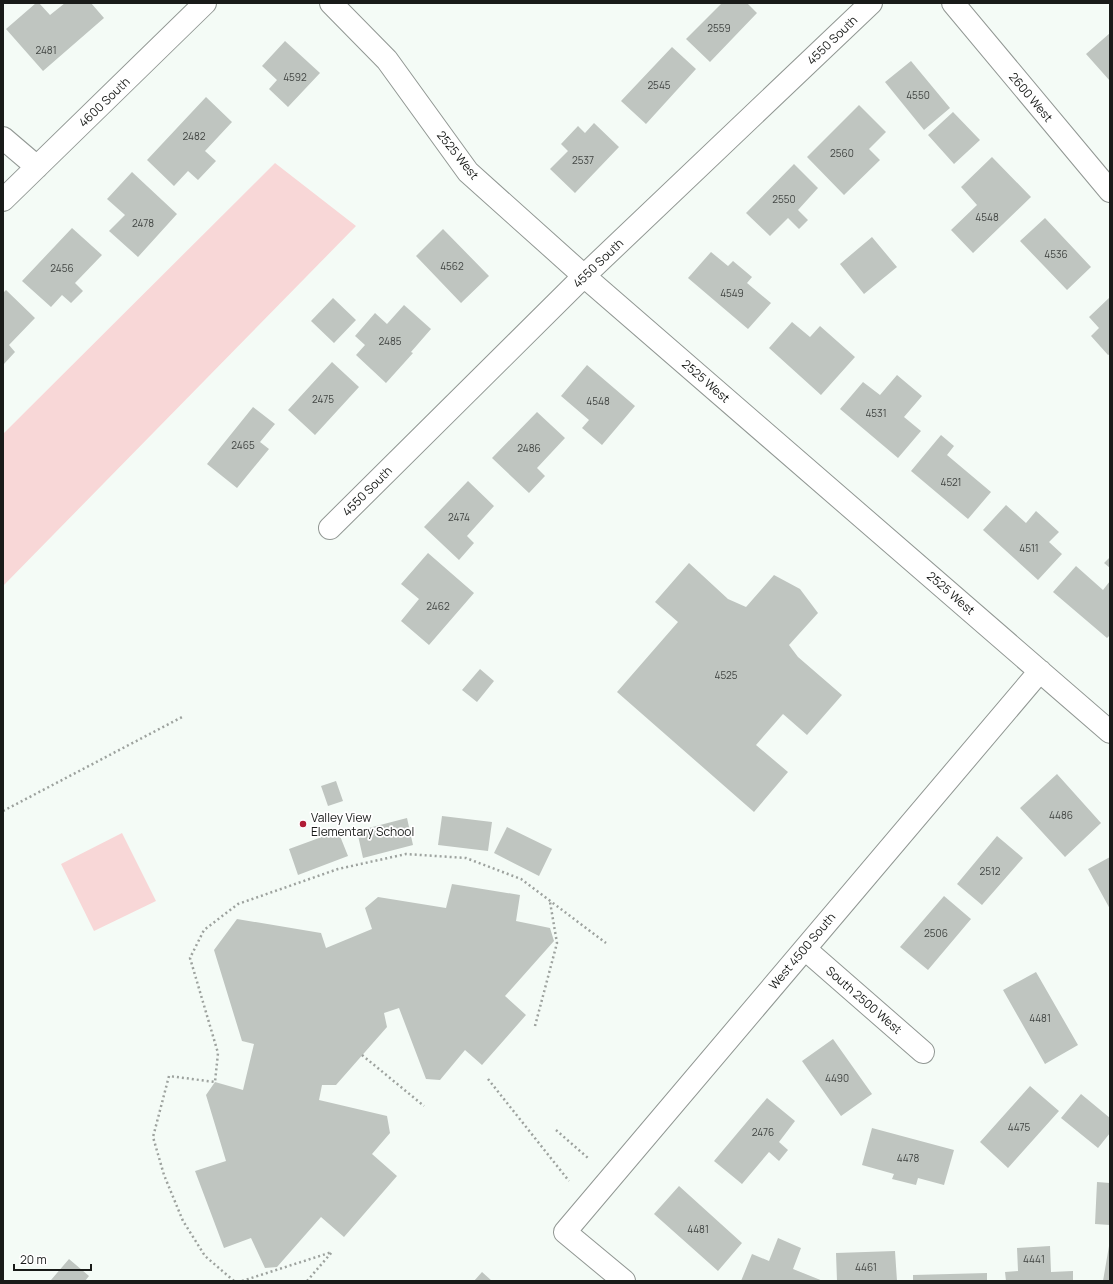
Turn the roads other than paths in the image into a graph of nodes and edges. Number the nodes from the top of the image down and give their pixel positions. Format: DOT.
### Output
graph roads {
  1 [pos="205,3"];
  2 [pos="331,3"];
  3 [pos="871,3"];
  4 [pos="953,3"];
  5 [pos="3,138"];
  6 [pos="37,167"];
  7 [pos="1110,191"];
  8 [pos="3,200"];
  9 [pos="584,276"];
  10 [pos="330,528"];
  11 [pos="1040,670"];
  12 [pos="1110,732"];
  13 [pos="804,949"];
  14 [pos="923,1052"];
  15 [pos="624,1281"];
  1 -- 6 [label="street, 4600 South"];
  2 -- 9 [label="street, 2525 West"];
  3 -- 9 [label="street, 4550 South"];
  4 -- 7 [label="street, 2600 West"];
  5 -- 6 [label="street"];
  6 -- 8 [label="street, 4600 South"];
  9 -- 10 [label="street, 4550 South"];
  9 -- 11 [label="street, 2525 West"];
  11 -- 12 [label="street, 2525 West"];
  11 -- 13 [label="street, West 4500 South"];
  13 -- 14 [label="street, South 2500 West"];
  13 -- 15 [label="street, West 4500 South"];
}
